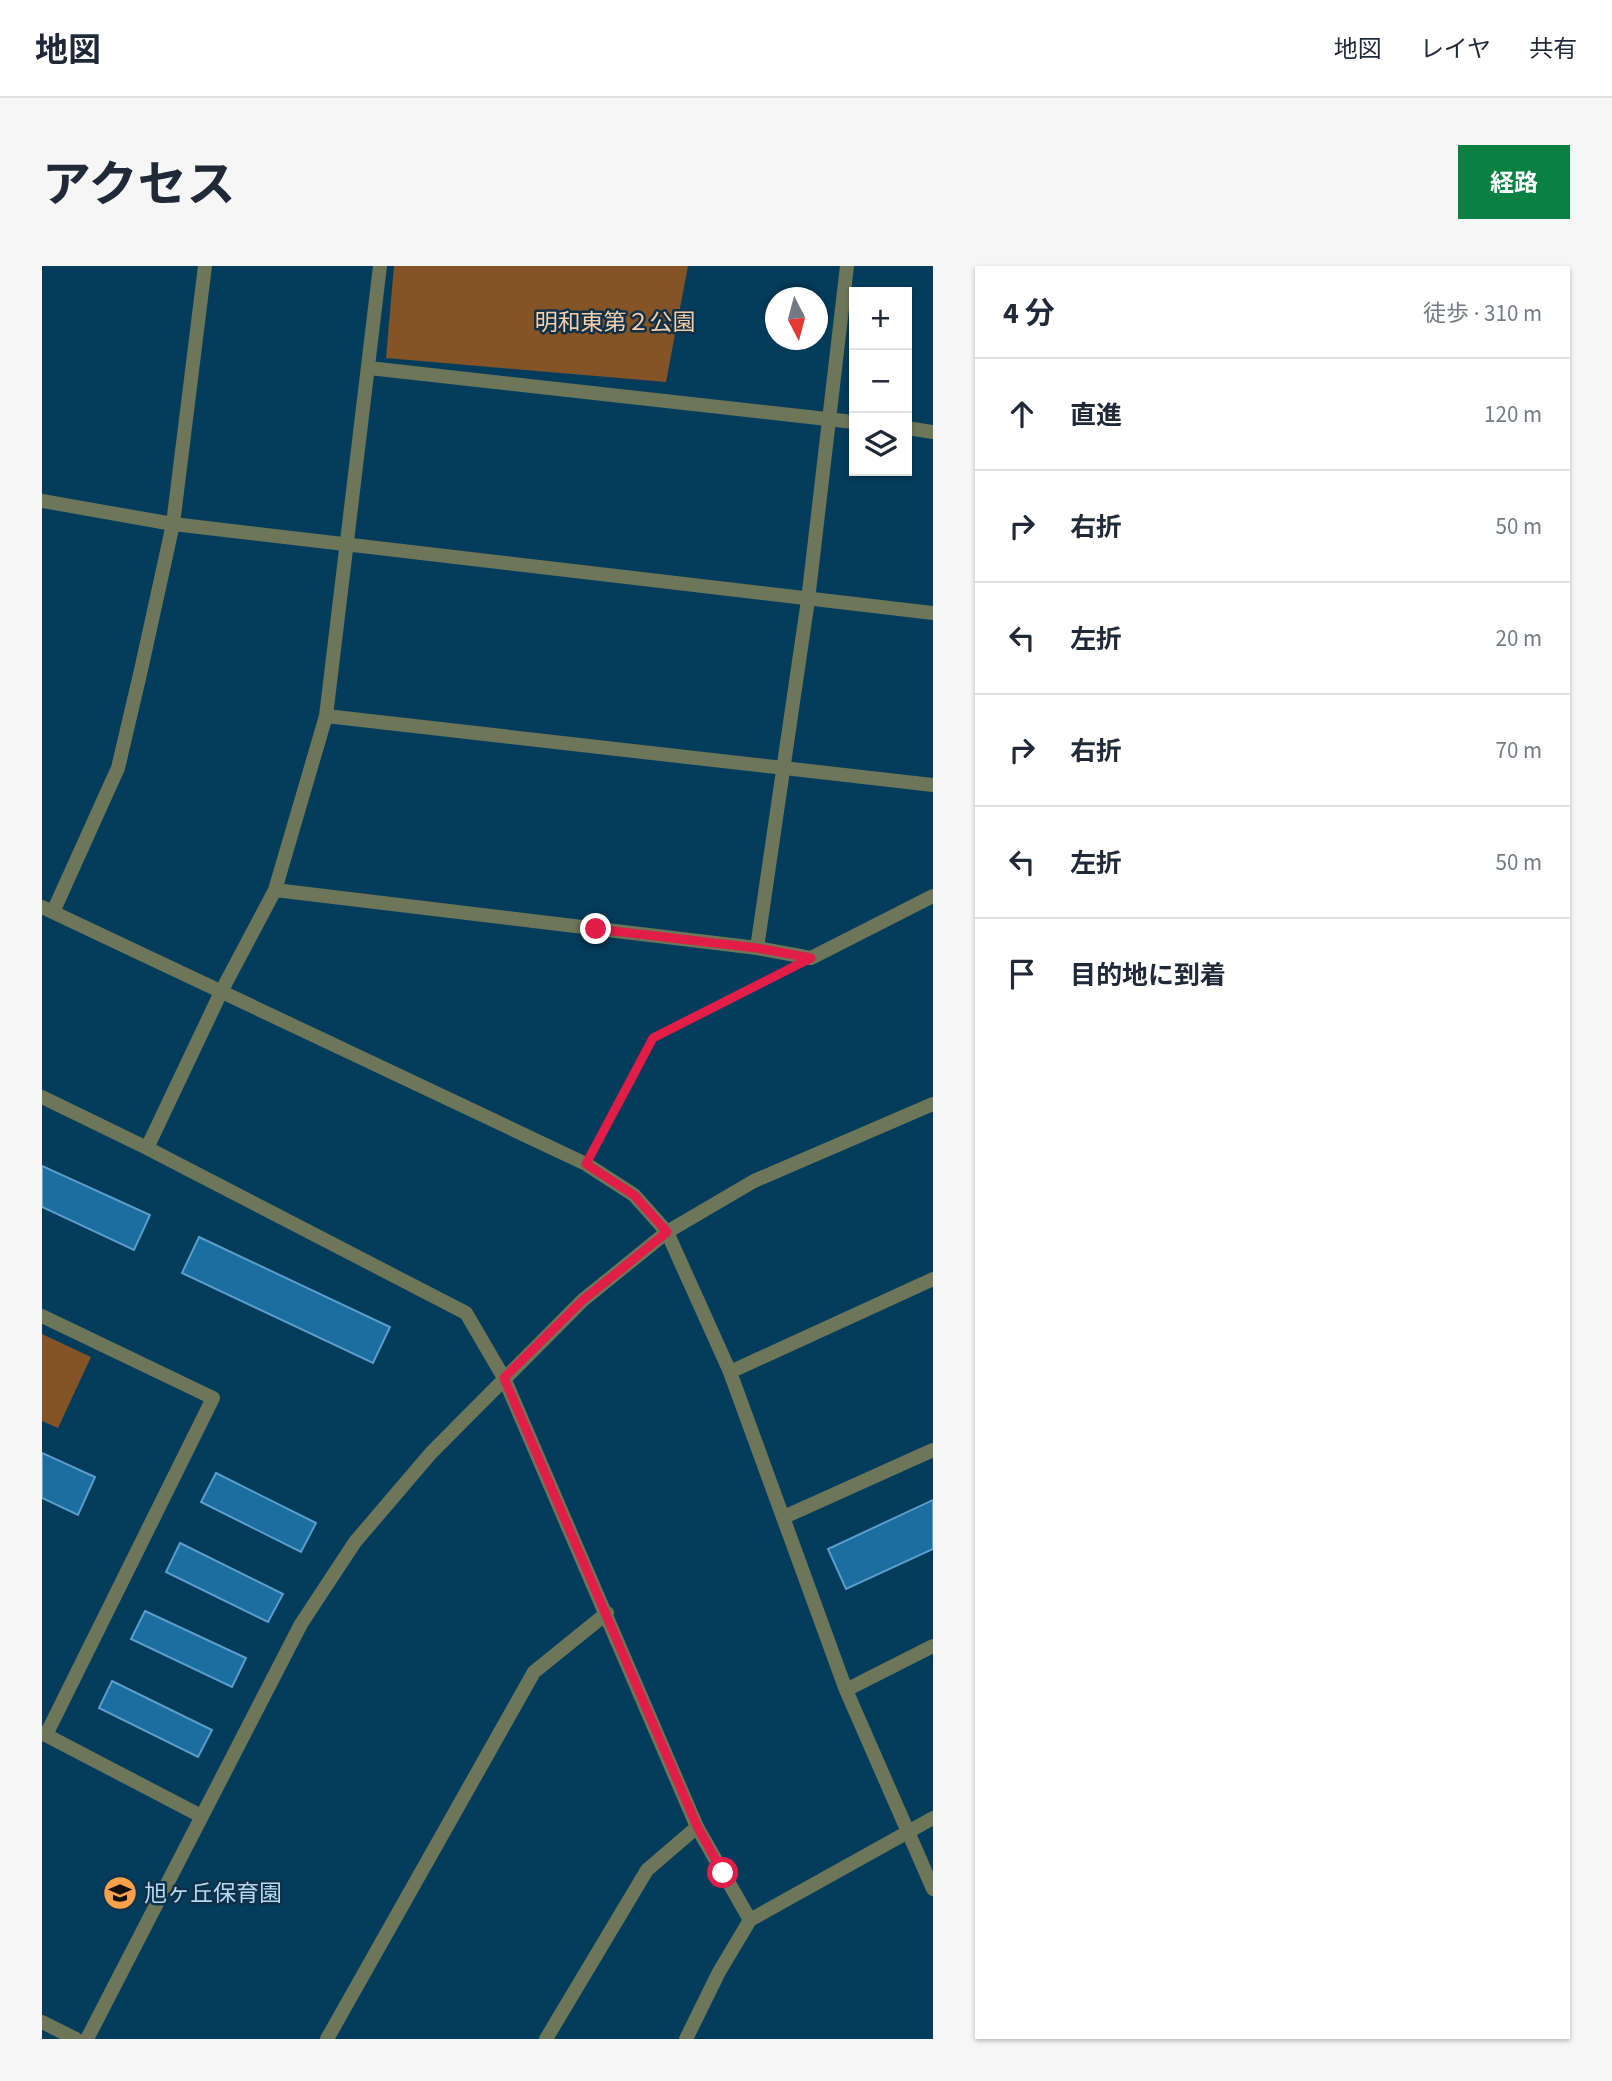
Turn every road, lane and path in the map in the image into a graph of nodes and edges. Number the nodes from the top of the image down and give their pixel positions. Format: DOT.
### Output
graph roads {
  1 [pos="205,266"];
  2 [pos="380,266"];
  3 [pos="847,266"];
  4 [pos="369,368"];
  5 [pos="828,418"];
  6 [pos="849,421"];
  7 [pos="912,429"];
  8 [pos="933,432"];
  9 [pos="42,502"];
  10 [pos="173,524"];
  11 [pos="345,545"];
  12 [pos="808,600"];
  13 [pos="933,612"];
  14 [pos="326,716"];
  15 [pos="782,766"];
  16 [pos="933,785"];
  17 [pos="275,890"];
  18 [pos="933,895"];
  19 [pos="48,909"];
  20 [pos="757,948"];
  21 [pos="811,958"];
  22 [pos="222,990"];
  23 [pos="42,1097"];
  24 [pos="933,1104"];
  25 [pos="147,1148"];
  26 [pos="586,1164"];
  27 [pos="667,1232"];
  28 [pos="933,1279"];
  29 [pos="42,1316"];
  30 [pos="730,1372"];
  31 [pos="504,1378"];
  32 [pos="933,1450"];
  33 [pos="784,1517"];
  34 [pos="607,1614"];
  35 [pos="933,1646"];
  36 [pos="846,1690"];
  37 [pos="44,1734"];
  38 [pos="201,1816"];
  39 [pos="933,1818"];
  40 [pos="697,1826"];
  41 [pos="906,1833"];
  42 [pos="933,1889"];
  43 [pos="750,1920"];
  44 [pos="42,2022"];
  45 [pos="76,2039"];
  46 [pos="87,2039"];
  47 [pos="327,2039"];
  48 [pos="546,2039"];
  49 [pos="685,2039"];
  1 -- 10 [label="street"];
  2 -- 4 [label="street"];
  3 -- 5 [label="street"];
  4 -- 5 [label="street"];
  4 -- 11 [label="street"];
  5 -- 6 [label="street"];
  5 -- 12 [label="street"];
  7 -- 8 [label="street"];
  9 -- 10 [label="street"];
  10 -- 11 [label="street"];
  10 -- 19 [label="street"];
  11 -- 12 [label="street"];
  11 -- 14 [label="street"];
  12 -- 13 [label="street"];
  12 -- 15 [label="street"];
  14 -- 15 [label="street"];
  14 -- 17 [label="street"];
  15 -- 16 [label="street"];
  15 -- 20 [label="street"];
  17 -- 20 [label="street"];
  17 -- 22 [label="street"];
  18 -- 21 [label="street"];
  19 -- 22 [label="street"];
  20 -- 21 [label="street"];
  21 -- 26 [label="path"];
  22 -- 25 [label="street"];
  22 -- 26 [label="street"];
  23 -- 25 [label="street"];
  24 -- 27 [label="street"];
  25 -- 31 [label="street"];
  26 -- 27 [label="street"];
  27 -- 30 [label="street"];
  27 -- 31 [label="street"];
  28 -- 30 [label="street"];
  29 -- 37 [label="street"];
  30 -- 33 [label="street"];
  31 -- 34 [label="street"];
  31 -- 38 [label="street"];
  32 -- 33 [label="street"];
  33 -- 36 [label="street"];
  34 -- 40 [label="street"];
  34 -- 47 [label="street"];
  35 -- 36 [label="street"];
  36 -- 41 [label="street"];
  37 -- 38 [label="street"];
  38 -- 46 [label="street"];
  39 -- 41 [label="street"];
  40 -- 43 [label="street"];
  40 -- 48 [label="street"];
  41 -- 42 [label="street"];
  41 -- 43 [label="street"];
  43 -- 49 [label="street"];
  44 -- 45 [label="street"];
}
